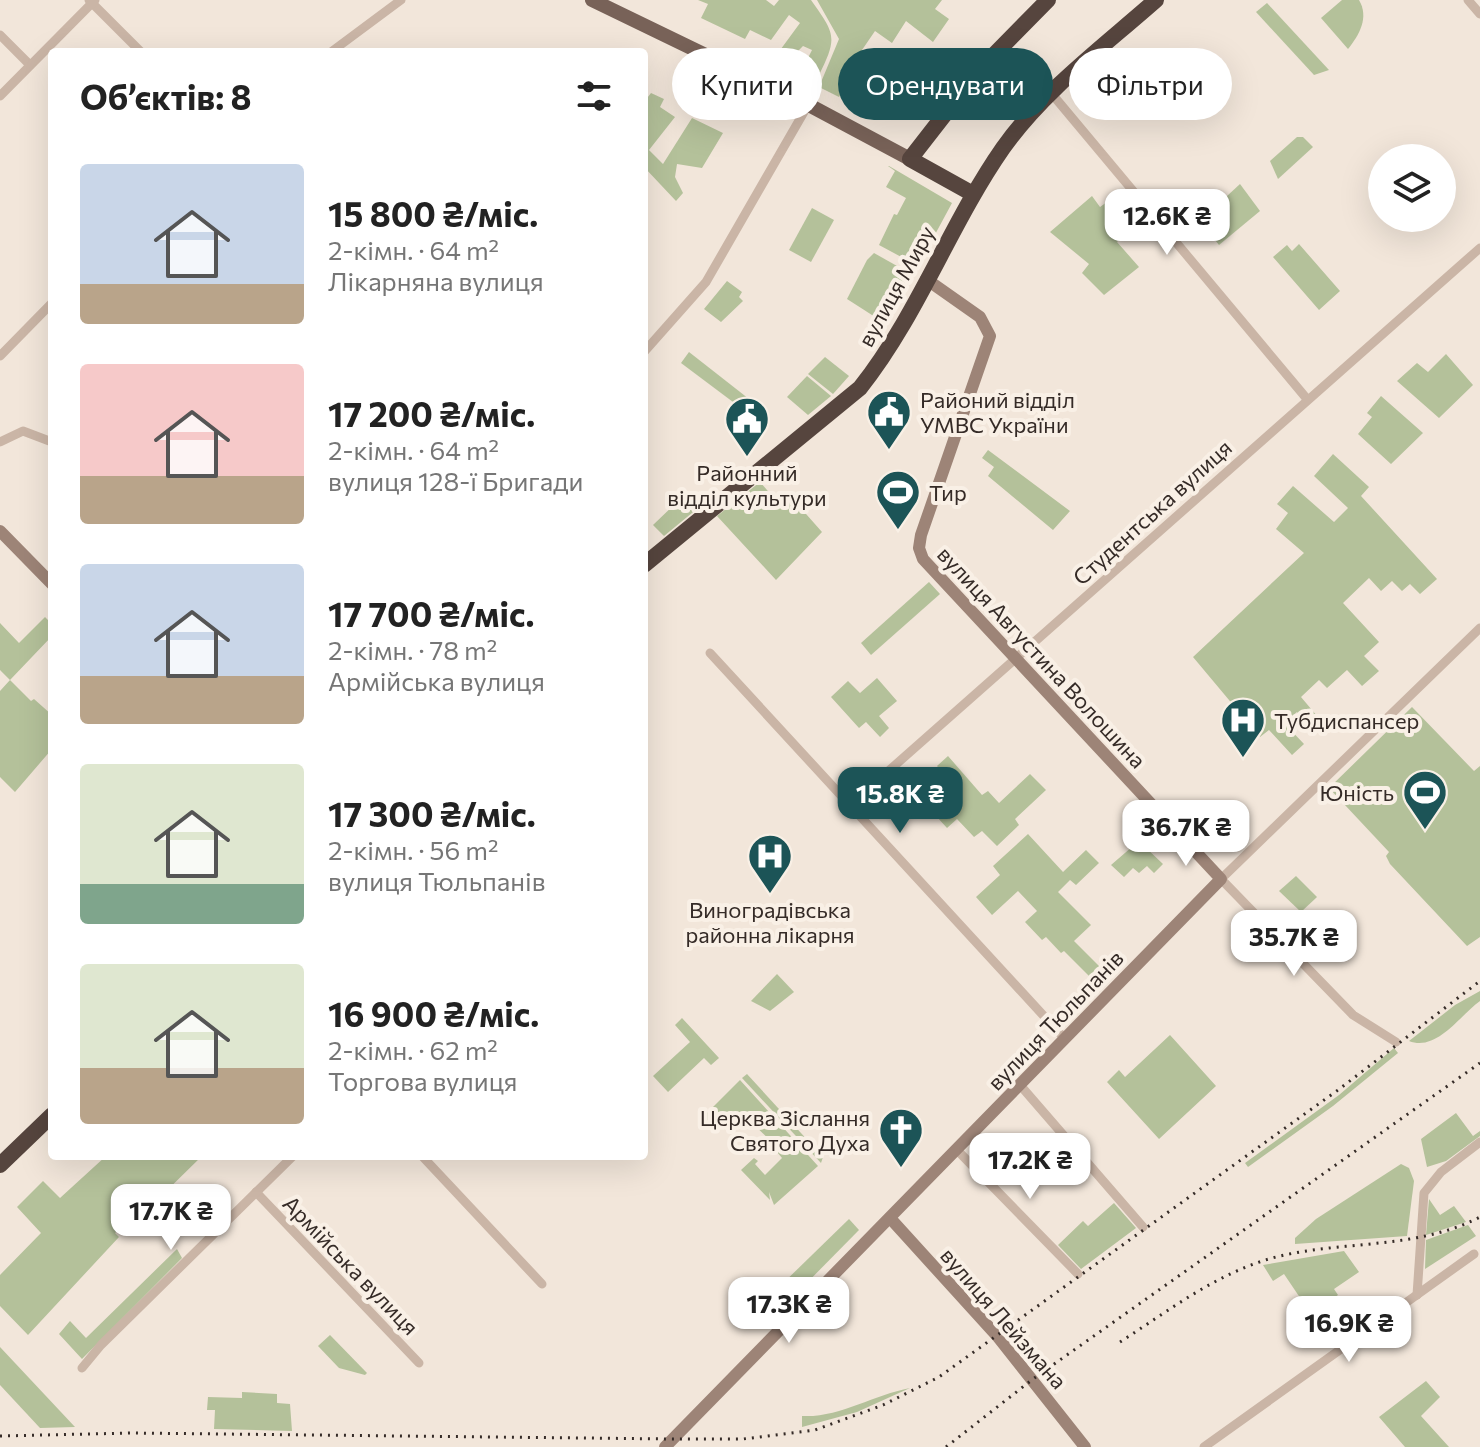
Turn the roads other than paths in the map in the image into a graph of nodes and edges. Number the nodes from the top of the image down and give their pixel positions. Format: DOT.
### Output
graph roads {
  1 [pos="401,0"];
  2 [pos="592,0"];
  3 [pos="1048,0"];
  4 [pos="1468,0"];
  5 [pos="92,1"];
  6 [pos="1152,1"];
  7 [pos="1480,14"];
  8 [pos="0,35"];
  9 [pos="137,48"];
  10 [pos="336,48"];
  11 [pos="691,48"];
  12 [pos="30,65"];
  13 [pos="1053,93"];
  14 [pos="1053,95"];
  15 [pos="0,96"];
  16 [pos="822,112"];
  17 [pos="799,120"];
  18 [pos="1027,120"];
  19 [pos="910,159"];
  20 [pos="973,194"];
  21 [pos="1480,248"];
  22 [pos="926,279"];
  23 [pos="48,307"];
  24 [pos="648,347"];
  25 [pos="0,356"];
  26 [pos="1307,399"];
  27 [pos="48,440"];
  28 [pos="0,442"];
  29 [pos="0,531"];
  30 [pos="648,558"];
  31 [pos="48,580"];
  32 [pos="1480,628"];
  33 [pos="710,653"];
  34 [pos="1015,658"];
  35 [pos="850,805"];
  36 [pos="1221,879"];
  37 [pos="1065,1039"];
  38 [pos="1396,1042"];
  39 [pos="1020,1085"];
  40 [pos="48,1119"];
  41 [pos="1480,1142"];
  42 [pos="957,1150"];
  43 [pos="289,1160"];
  44 [pos="426,1160"];
  45 [pos="0,1165"];
  46 [pos="256,1192"];
  47 [pos="890,1218"];
  48 [pos="1143,1227"];
  49 [pos="1474,1254"];
  50 [pos="1078,1274"];
  51 [pos="542,1284"];
  52 [pos="1417,1295"];
  53 [pos="419,1363"];
  54 [pos="82,1368"];
  55 [pos="665,1447"];
  56 [pos="1085,1447"];
  57 [pos="1204,1447"];
  1 -- 10 [label="street"];
  2 -- 11 [label="main road"];
  3 -- 19 [label="highway"];
  4 -- 7 [label="street"];
  5 -- 9 [label="street"];
  5 -- 12 [label="street"];
  6 -- 13 [label="highway, вулиця Миру"];
  8 -- 12 [label="street"];
  12 -- 15 [label="street"];
  14 -- 26 [label="street"];
  16 -- 19 [label="main road"];
  17 -- 24 [label="street"];
  18 -- 20 [label="highway, вулиця Миру"];
  19 -- 20 [label="highway"];
  20 -- 22 [label="highway, вулиця Миру"];
  21 -- 26 [label="street, Студентська вулиця"];
  22 -- 30 [label="highway, вулиця Миру"];
  22 -- 34 [label="street, вулиця Августина Волошина"];
  23 -- 25 [label="street"];
  26 -- 34 [label="street, Студентська вулиця"];
  27 -- 28 [label="street"];
  29 -- 31 [label="street"];
  32 -- 36 [label="street, вулиця Тюльпанів"];
  33 -- 35 [label="street"];
  34 -- 35 [label="street, Студентська вулиця"];
  34 -- 36 [label="street, вулиця Августина Волошина"];
  35 -- 37 [label="street"];
  36 -- 37 [label="street, вулиця Тюльпанів"];
  36 -- 38 [label="street, вулиця Августина Волошина"];
  37 -- 39 [label="street, вулиця Тюльпанів"];
  39 -- 42 [label="street, вулиця Тюльпанів"];
  39 -- 48 [label="street"];
  40 -- 45 [label="highway"];
  41 -- 52 [label="street"];
  42 -- 47 [label="street, вулиця Тюльпанів"];
  42 -- 50 [label="street"];
  43 -- 46 [label="street, Армійська вулиця"];
  44 -- 51 [label="street"];
  46 -- 53 [label="street, Армійська вулиця"];
  46 -- 54 [label="street, Армійська вулиця"];
  47 -- 55 [label="street, вулиця Тюльпанів"];
  47 -- 56 [label="street, вулиця Лейзмана"];
  49 -- 52 [label="street"];
  52 -- 57 [label="street"];
}
